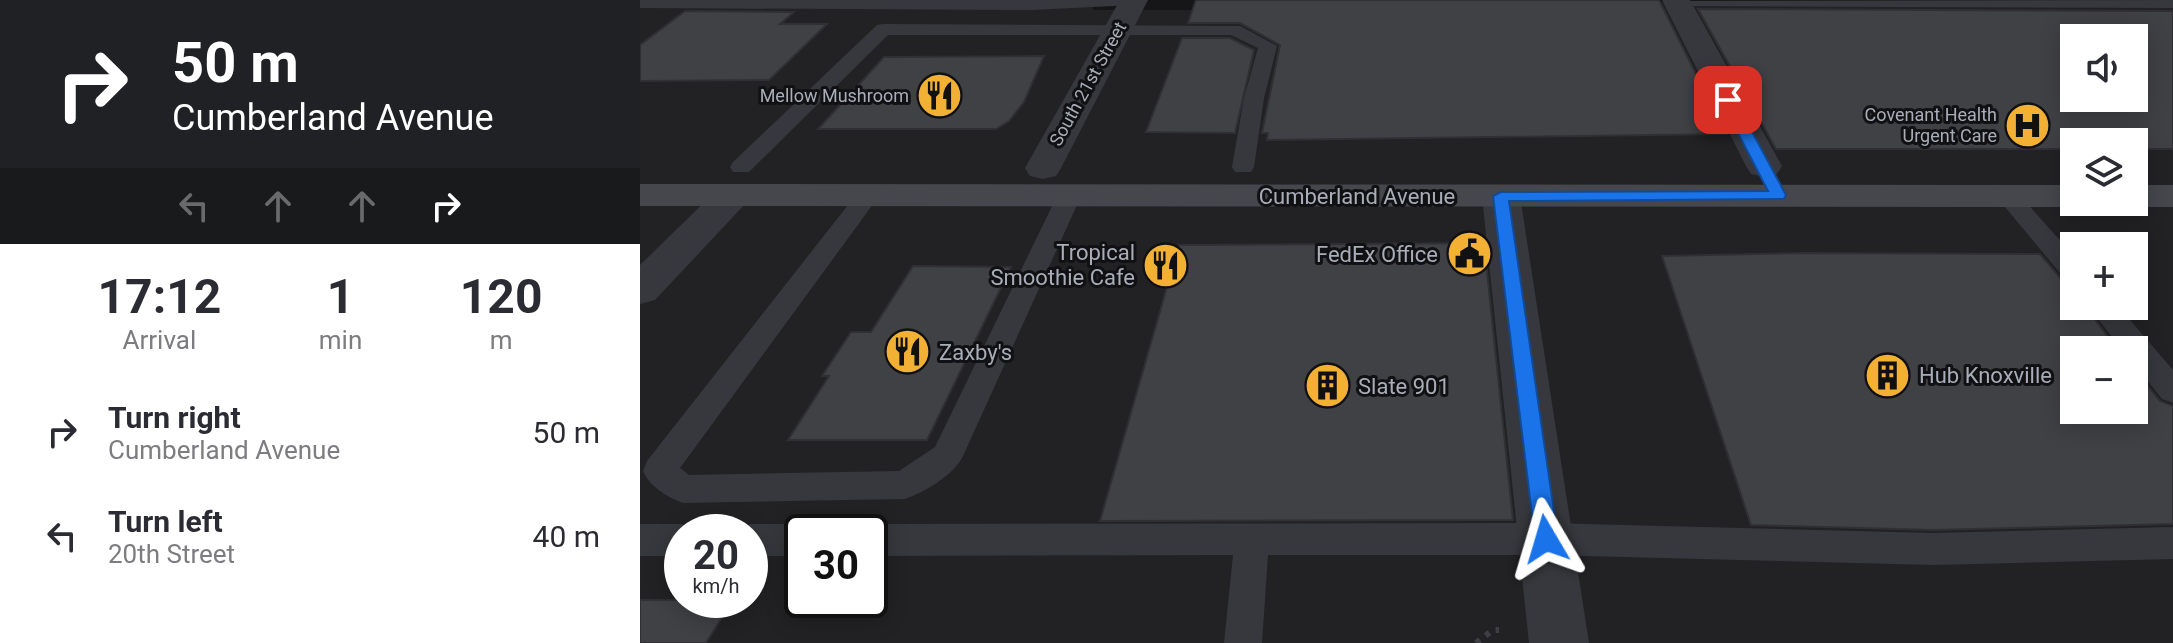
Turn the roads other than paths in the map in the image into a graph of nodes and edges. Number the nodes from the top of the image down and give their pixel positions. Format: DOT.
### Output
graph roads {
  1 [pos="1134,0"];
  2 [pos="1676,0"];
  3 [pos="640,3"];
  4 [pos="2173,3"];
  5 [pos="1118,29"];
  6 [pos="640,167"];
  7 [pos="1243,167"];
  8 [pos="2148,167"];
  9 [pos="2173,167"];
  10 [pos="2060,168"];
  11 [pos="737,181"];
  12 [pos="1771,181"];
  13 [pos="1035,182"];
  14 [pos="1070,194"];
  15 [pos="640,195"];
  16 [pos="867,196"];
  17 [pos="1501,196"];
  18 [pos="2008,196"];
  19 [pos="2060,196"];
  20 [pos="2148,196"];
  21 [pos="2173,196"];
  22 [pos="2060,257"];
  23 [pos="640,290"];
  24 [pos="2114,320"];
  25 [pos="2173,391"];
  26 [pos="1252,539"];
  27 [pos="1546,539"];
  28 [pos="640,540"];
  29 [pos="664,540"];
  30 [pos="888,540"];
  31 [pos="2173,543"];
  32 [pos="1243,643"];
  33 [pos="1559,643"];
  1 -- 3 [label="lane"];
  1 -- 5 [label="street, South 21st Street"];
  2 -- 4 [label="lane"];
  2 -- 12 [label="street"];
  5 -- 7 [label="lane"];
  5 -- 11 [label="lane"];
  5 -- 13 [label="street, South 21st Street"];
  6 -- 11 [label="main road, Cumberland Avenue"];
  7 -- 12 [label="main road, Cumberland Avenue"];
  7 -- 13 [label="main road, Cumberland Avenue"];
  8 -- 9 [label="main road"];
  10 -- 12 [label="main road, Cumberland Avenue"];
  11 -- 13 [label="main road, Cumberland Avenue"];
  11 -- 15 [label="main road, Cumberland Avenue"];
  11 -- 16 [label="main road, Cumberland Avenue"];
  11 -- 23 [label="street"];
  12 -- 17 [label="main road, Cumberland Avenue"];
  12 -- 18 [label="main road, Cumberland Avenue"];
  13 -- 14 [label="main road, Cumberland Avenue"];
  13 -- 16 [label="main road, Cumberland Avenue"];
  14 -- 16 [label="lane"];
  14 -- 17 [label="main road, Cumberland Avenue"];
  17 -- 27 [label="street"];
  18 -- 19 [label="main road, Cumberland Avenue"];
  18 -- 22 [label="lane"];
  20 -- 21 [label="main road"];
  24 -- 25 [label="lane"];
  26 -- 27 [label="lane"];
  26 -- 30 [label="lane"];
  26 -- 32 [label="lane"];
  27 -- 31 [label="lane"];
  27 -- 33 [label="street"];
  28 -- 29 [label="lane"];
}
